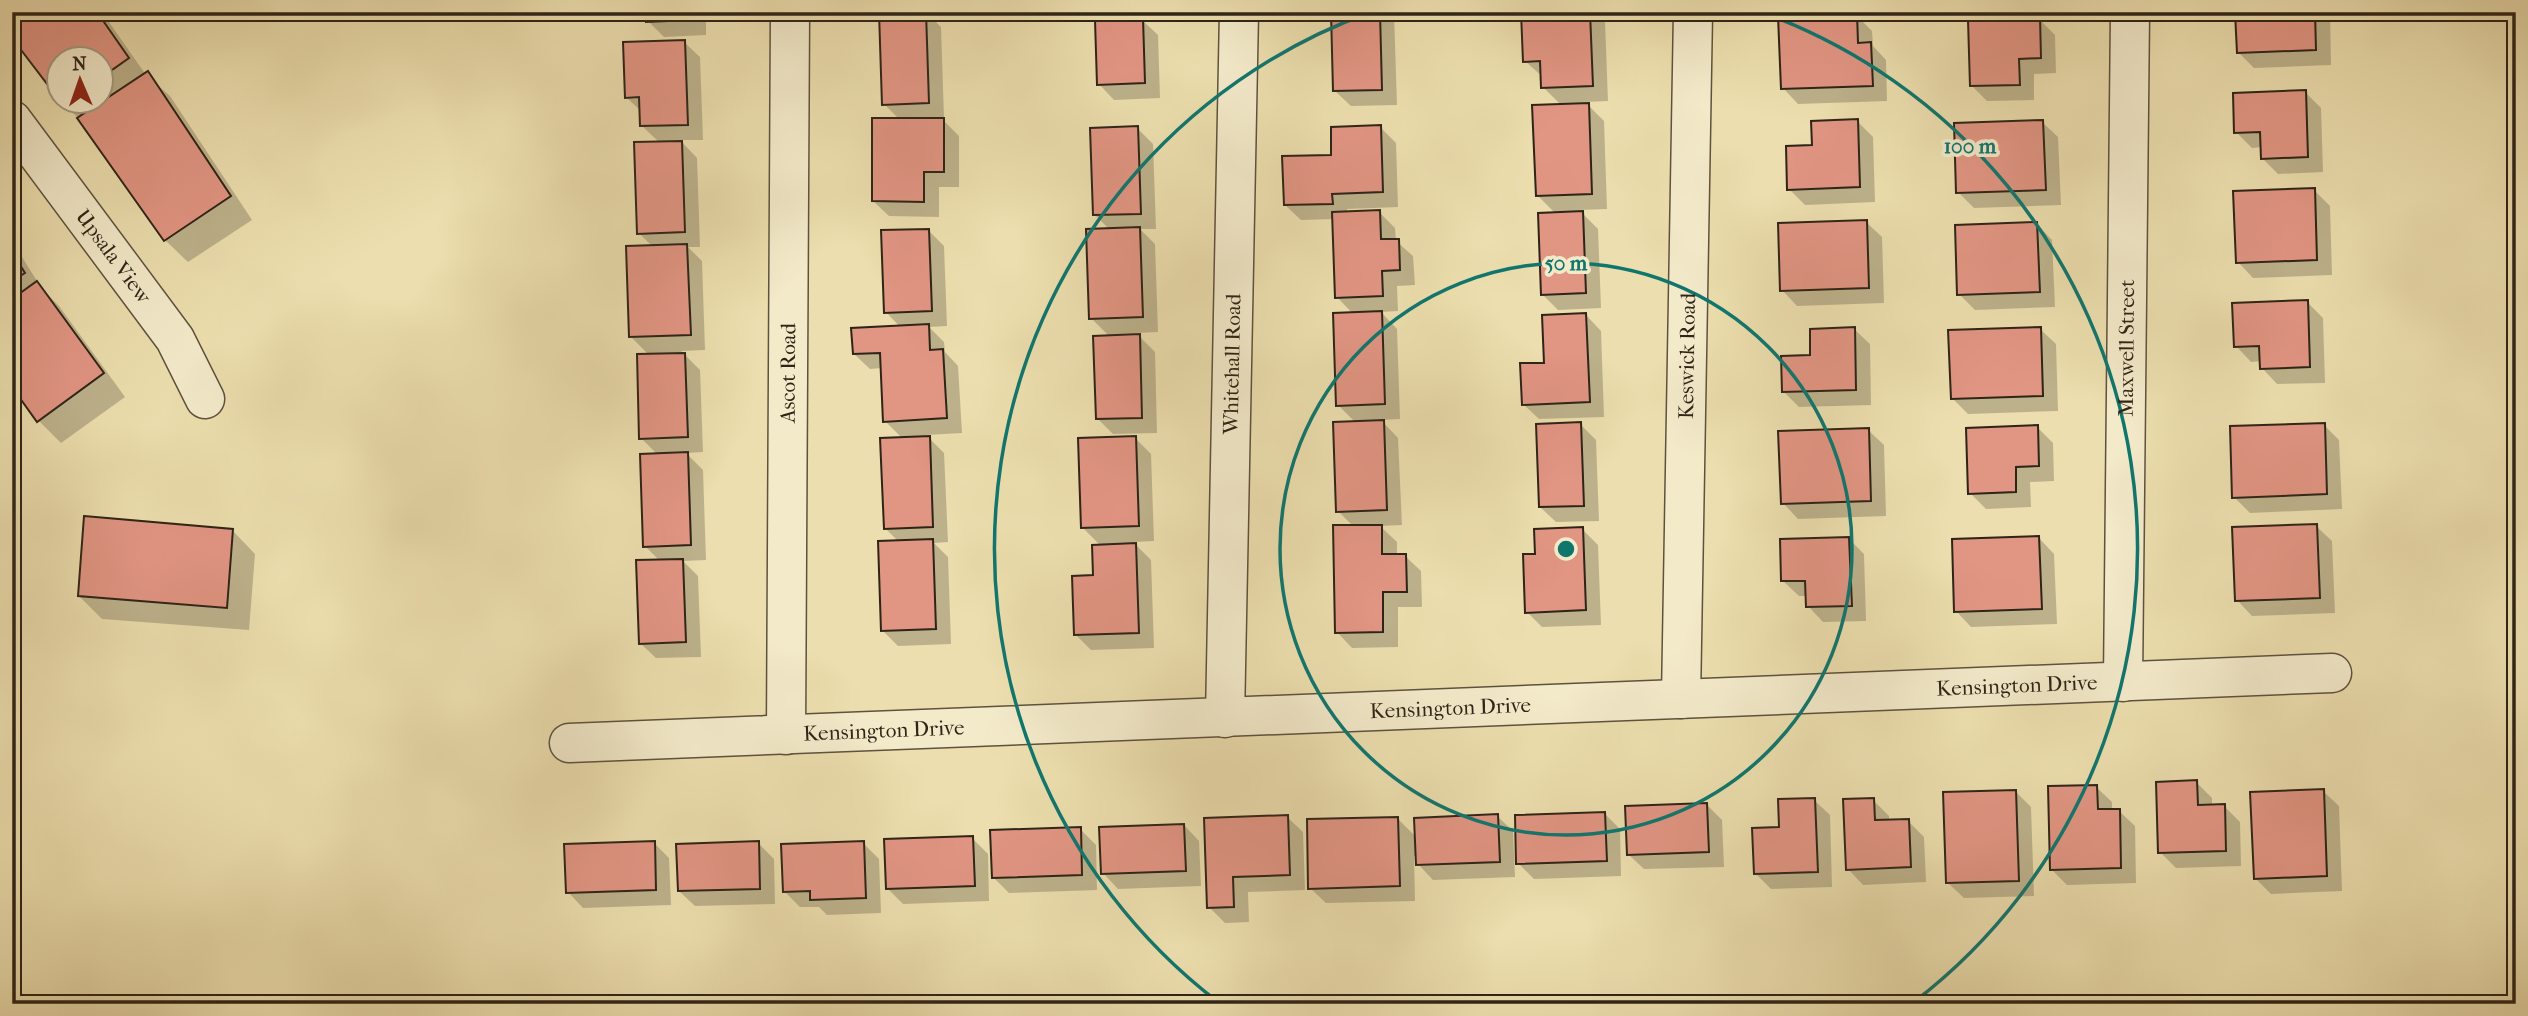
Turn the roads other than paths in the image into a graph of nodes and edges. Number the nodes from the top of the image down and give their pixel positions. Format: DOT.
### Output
graph roads {
  1 [pos="790,12"];
  2 [pos="1239,12"];
  3 [pos="1693,12"];
  4 [pos="2130,12"];
  5 [pos="12,120"];
  6 [pos="205,399"];
  7 [pos="2332,673"];
  8 [pos="2123,682"];
  9 [pos="1681,699"];
  10 [pos="1225,718"];
  11 [pos="786,735"];
  12 [pos="569,743"];
  1 -- 11 [label="street, Ascot Road"];
  2 -- 10 [label="street, Whitehall Road"];
  3 -- 9 [label="street, Keswick Road"];
  4 -- 8 [label="street, Maxwell Street"];
  5 -- 6 [label="street, Upsala View"];
  7 -- 8 [label="street, Kensington Drive"];
  8 -- 9 [label="street, Kensington Drive"];
  9 -- 10 [label="street, Kensington Drive"];
  10 -- 11 [label="street, Kensington Drive"];
  11 -- 12 [label="street, Kensington Drive"];
}
